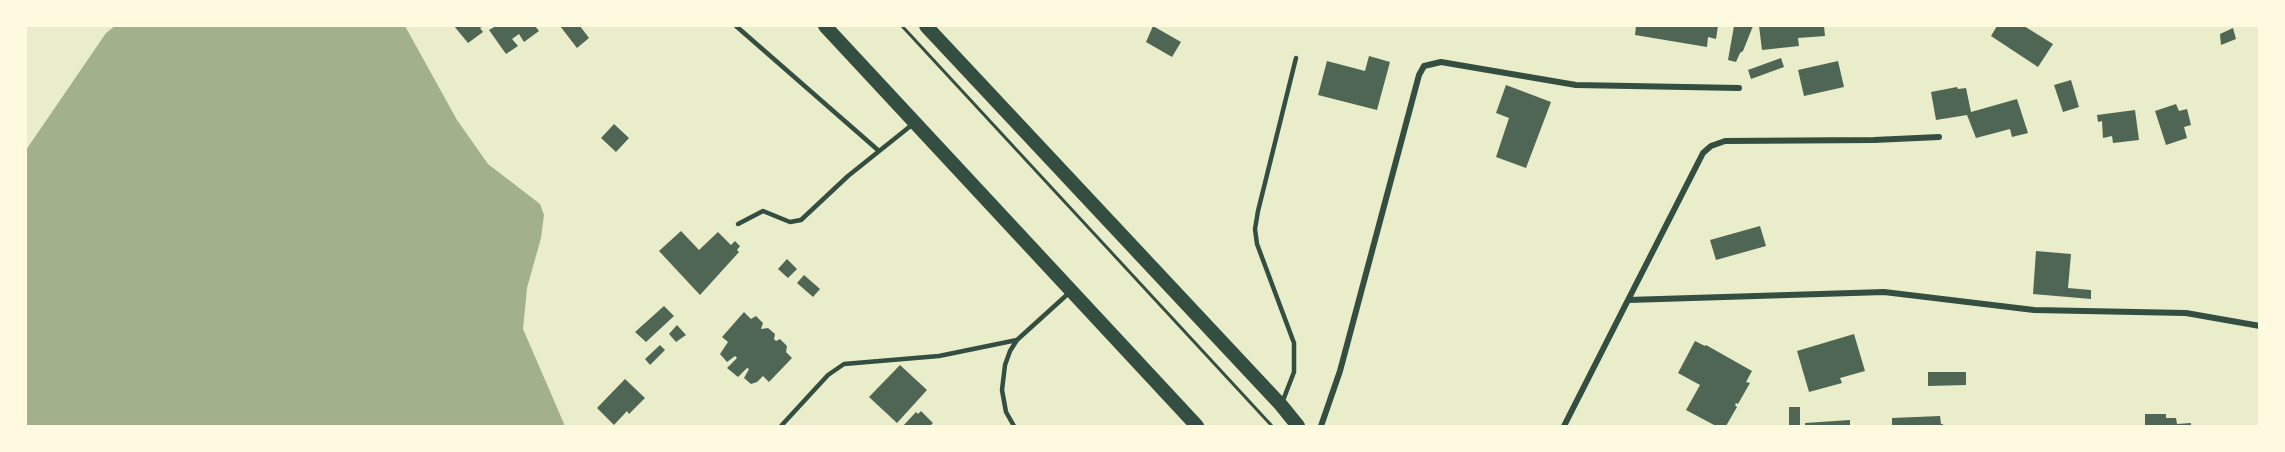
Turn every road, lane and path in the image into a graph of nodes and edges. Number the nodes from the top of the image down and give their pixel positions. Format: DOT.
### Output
graph roads {
  1 [pos="736,26"];
  2 [pos="825,26"];
  3 [pos="902,26"];
  4 [pos="926,26"];
  5 [pos="1296,58"];
  6 [pos="1739,88"];
  7 [pos="915,123"];
  8 [pos="1939,137"];
  9 [pos="879,151"];
  10 [pos="738,224"];
  11 [pos="1072,290"];
  12 [pos="1628,300"];
  13 [pos="2259,326"];
  14 [pos="1017,340"];
  15 [pos="1281,405"];
  16 [pos="781,426"];
  17 [pos="1014,426"];
  18 [pos="1197,426"];
  19 [pos="1272,426"];
  20 [pos="1298,426"];
  21 [pos="1321,426"];
  22 [pos="1564,426"];
  1 -- 9 [label="lane"];
  2 -- 7 [label="main road"];
  3 -- 19 [label="path"];
  4 -- 15 [label="main road"];
  5 -- 15 [label="lane"];
  6 -- 21 [label="street"];
  7 -- 9 [label="lane"];
  7 -- 11 [label="main road"];
  8 -- 12 [label="street"];
  9 -- 10 [label="lane"];
  11 -- 14 [label="lane"];
  11 -- 18 [label="main road"];
  12 -- 13 [label="street"];
  12 -- 22 [label="street"];
  14 -- 16 [label="lane"];
  14 -- 17 [label="lane"];
  15 -- 20 [label="main road"];
}
